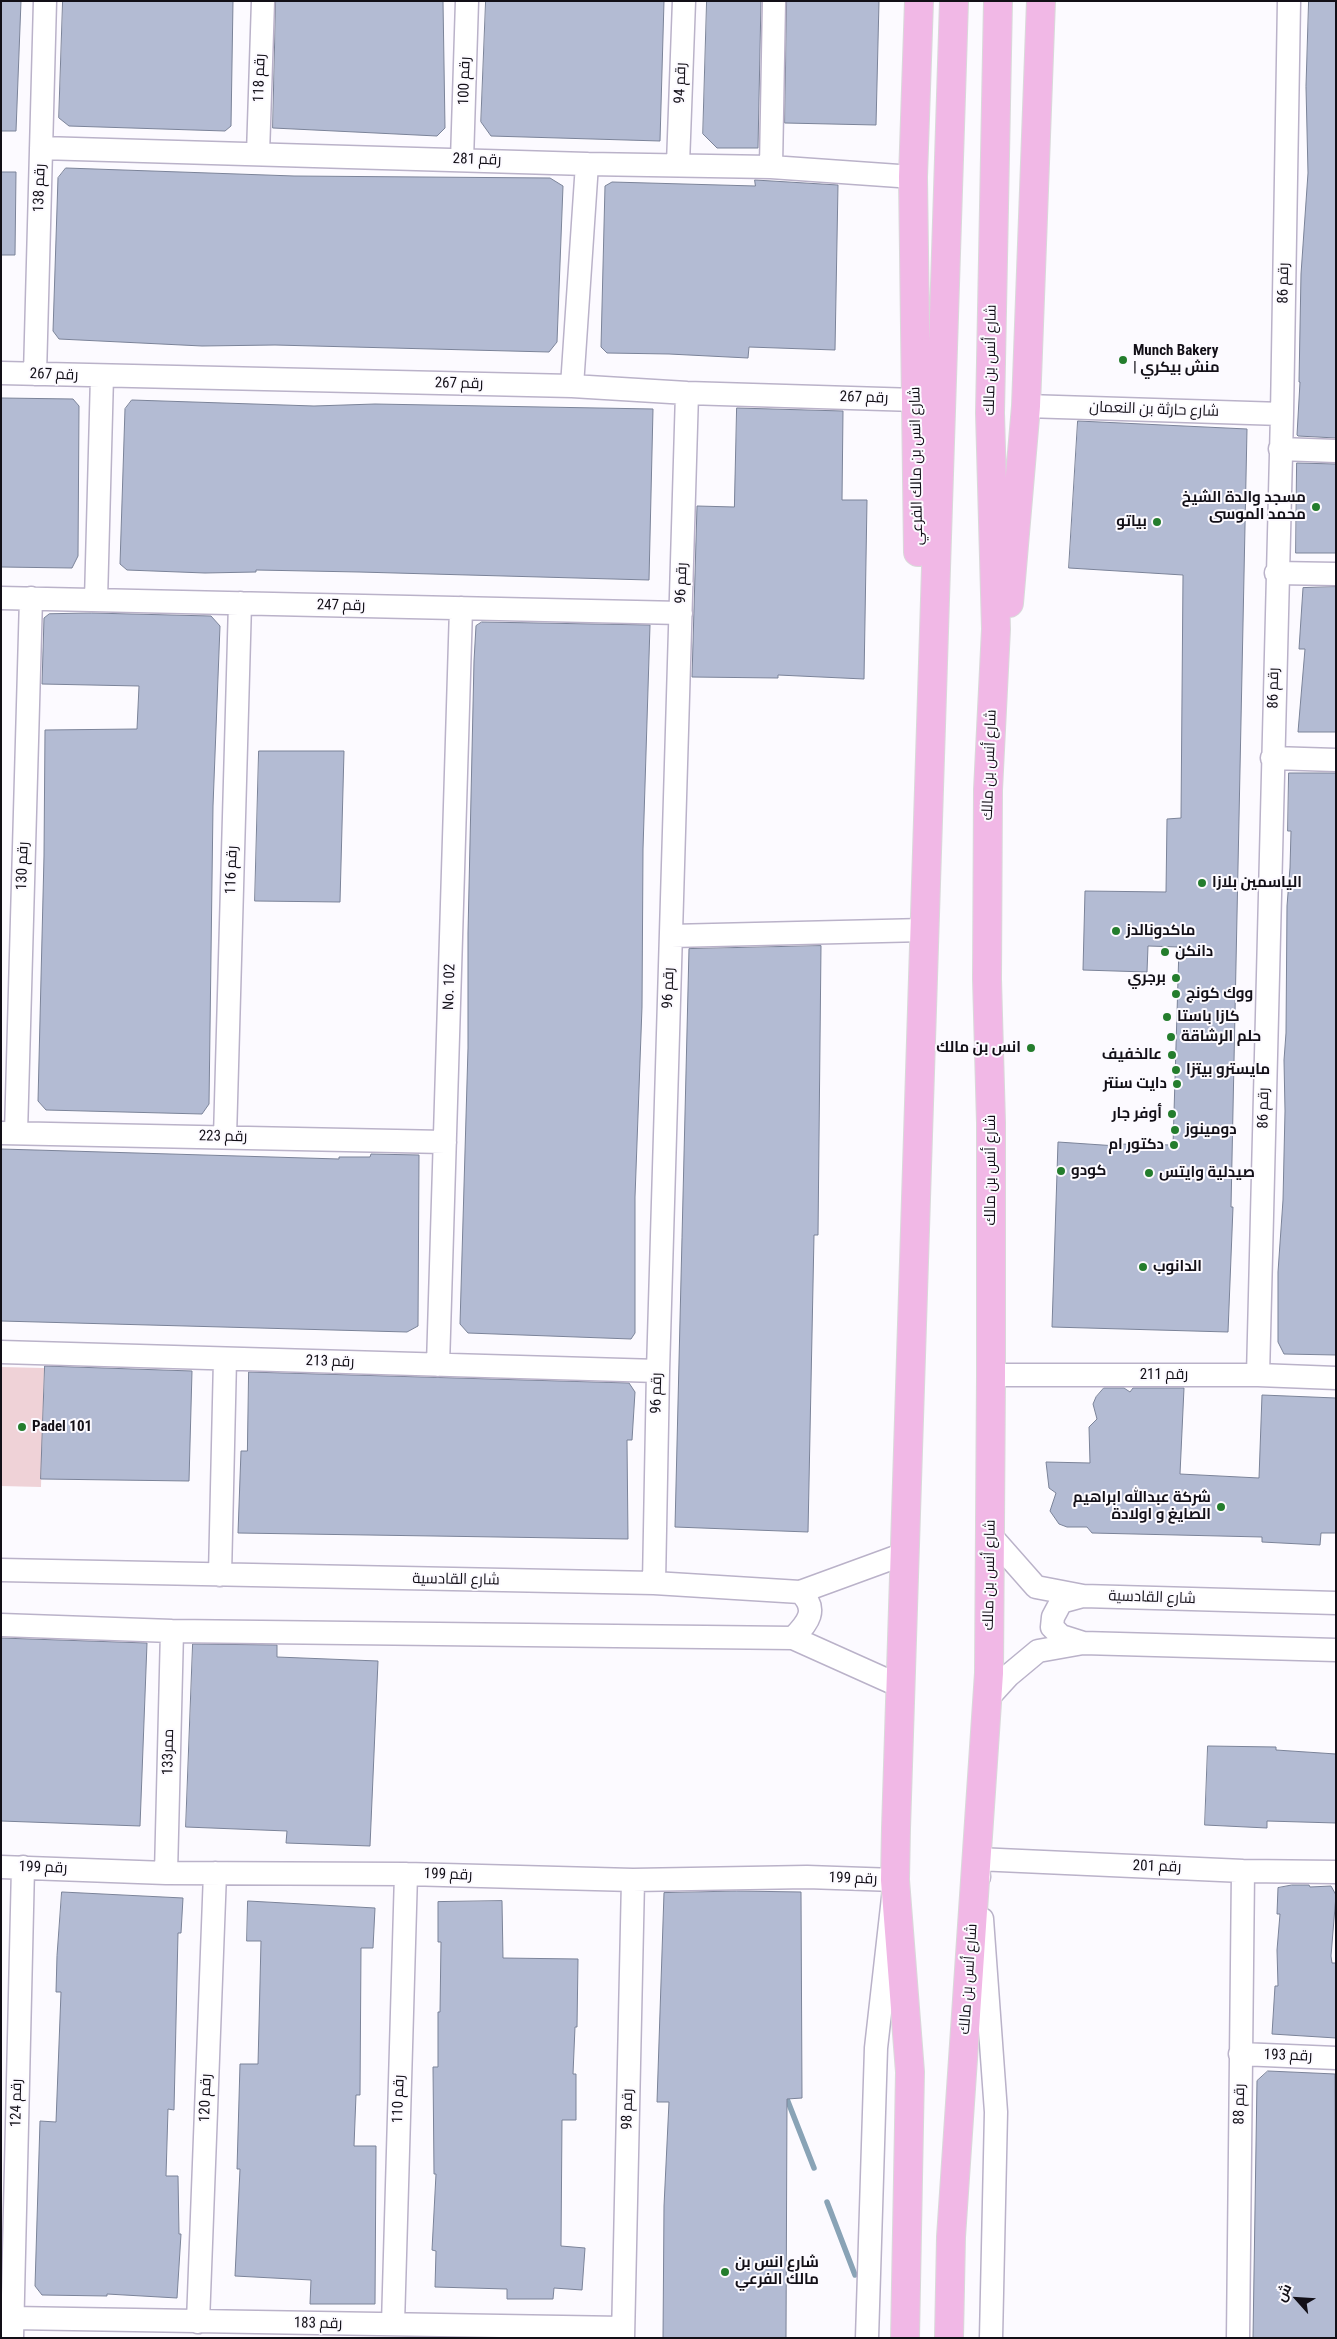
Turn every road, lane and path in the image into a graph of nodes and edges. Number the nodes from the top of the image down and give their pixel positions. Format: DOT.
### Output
graph roads {
  1 [pos="45,1"];
  2 [pos="263,1"];
  3 [pos="467,1"];
  4 [pos="684,1"];
  5 [pos="774,1"];
  6 [pos="919,1"];
  7 [pos="954,1"];
  8 [pos="998,1"];
  9 [pos="1041,1"];
  10 [pos="1289,1"];
  11 [pos="41,148"];
  12 [pos="258,154"];
  13 [pos="462,160"];
  14 [pos="587,164"];
  15 [pos="678,164"];
  16 [pos="771,167"];
  17 [pos="913,177"];
  18 [pos="1,373"];
  19 [pos="35,374"];
  20 [pos="102,376"];
  21 [pos="572,386"];
  22 [pos="688,393"];
  23 [pos="916,400"];
  24 [pos="1026,406"];
  25 [pos="1282,414"];
  26 [pos="1280,449"];
  27 [pos="1336,451"];
  28 [pos="1276,574"];
  29 [pos="1336,574"];
  30 [pos="1,598"];
  31 [pos="30,598"];
  32 [pos="96,600"];
  33 [pos="240,603"];
  34 [pos="462,608"];
  35 [pos="681,614"];
  36 [pos="996,629"];
  37 [pos="1272,758"];
  38 [pos="1336,760"];
  39 [pos="924,930"];
  40 [pos="671,936"];
  41 [pos="9,1133"];
  42 [pos="225,1137"];
  43 [pos="445,1142"];
  44 [pos="1,1352"];
  45 [pos="225,1359"];
  46 [pos="438,1365"];
  47 [pos="658,1371"];
  48 [pos="991,1375"];
  49 [pos="1258,1375"];
  50 [pos="1336,1378"];
  51 [pos="991,1536"];
  52 [pos="904,1554"];
  53 [pos="1,1570"];
  54 [pos="220,1575"];
  55 [pos="654,1583"];
  56 [pos="800,1592"];
  57 [pos="1083,1596"];
  58 [pos="1336,1603"];
  59 [pos="1,1625"];
  60 [pos="172,1631"];
  61 [pos="793,1638"];
  62 [pos="1083,1644"];
  63 [pos="1336,1650"];
  64 [pos="900,1686"];
  65 [pos="988,1699"];
  66 [pos="978,1859"];
  67 [pos="12,1867"];
  68 [pos="1243,1871"];
  69 [pos="1336,1872"];
  70 [pos="166,1873"];
  71 [pos="215,1873"];
  72 [pos="406,1874"];
  73 [pos="632,1880"];
  74 [pos="895,1880"];
  75 [pos="1240,2054"];
  76 [pos="1336,2058"];
  77 [pos="198,2322"];
  78 [pos="393,2324"];
  79 [pos="12,2328"];
  80 [pos="514,2332"];
  81 [pos="623,2333"];
  82 [pos="867,2338"];
  83 [pos="905,2338"];
  84 [pos="949,2338"];
  85 [pos="990,2338"];
  86 [pos="1238,2338"];
  1 -- 11 [label="street, رقم 138"];
  2 -- 12 [label="street, رقم 118"];
  3 -- 13 [label="street, رقم 100"];
  4 -- 15 [label="street, رقم 94"];
  5 -- 16 [label="street"];
  6 -- 17 [label="main road, شارع انس بن مالك الفرعي"];
  7 -- 39 [label="main road"];
  8 -- 36 [label="main road, شارع أنس بن مالك"];
  9 -- 24 [label="main road"];
  10 -- 25 [label="street, رقم 86"];
  11 -- 12 [label="street, رقم 281"];
  11 -- 19 [label="street, رقم 138"];
  12 -- 13 [label="street, رقم 281"];
  13 -- 14 [label="street, رقم 281"];
  14 -- 15 [label="street, رقم 281"];
  14 -- 21 [label="street"];
  15 -- 16 [label="street, رقم 281"];
  16 -- 17 [label="street, رقم 281"];
  17 -- 23 [label="main road, شارع انس بن مالك الفرعي"];
  18 -- 19 [label="street, رقم 267"];
  19 -- 20 [label="street, رقم 267"];
  20 -- 21 [label="street, رقم 267"];
  20 -- 32 [label="street"];
  21 -- 22 [label="street, رقم 267"];
  22 -- 23 [label="street, رقم 267"];
  22 -- 35 [label="street, رقم 96"];
  23 -- 39 [label="main road, شارع انس بن مالك الفرعي"];
  24 -- 25 [label="street, شارع حارثة بن النعمان"];
  24 -- 36 [label="main road"];
  25 -- 26 [label="street, رقم 86"];
  26 -- 27 [label="street"];
  26 -- 28 [label="street, رقم 86"];
  28 -- 29 [label="street"];
  28 -- 37 [label="street, رقم 86"];
  30 -- 31 [label="street, رقم 247"];
  31 -- 32 [label="street, رقم 247"];
  31 -- 41 [label="street, رقم 130"];
  32 -- 33 [label="street, رقم 247"];
  33 -- 34 [label="street, رقم 247"];
  33 -- 42 [label="street, رقم 116"];
  34 -- 35 [label="street, رقم 247"];
  34 -- 43 [label="street, No. 102"];
  35 -- 40 [label="street, رقم 96"];
  36 -- 48 [label="main road, شارع أنس بن مالك"];
  37 -- 38 [label="street"];
  37 -- 49 [label="street, رقم 86"];
  39 -- 40 [label="street"];
  39 -- 52 [label="main road"];
  40 -- 47 [label="street, رقم 96"];
  41 -- 42 [label="street, رقم 223"];
  42 -- 43 [label="street, رقم 223"];
  43 -- 46 [label="street, No. 102"];
  44 -- 45 [label="street, رقم 213"];
  45 -- 46 [label="street, رقم 213"];
  45 -- 54 [label="street"];
  46 -- 47 [label="street, رقم 213"];
  47 -- 55 [label="street, رقم 96"];
  48 -- 49 [label="street, رقم 211"];
  48 -- 51 [label="main road, شارع أنس بن مالك"];
  49 -- 50 [label="street, رقم 211"];
  51 -- 57 [label="street, شارع القادسية"];
  51 -- 65 [label="main road, شارع أنس بن مالك"];
  52 -- 56 [label="street, شارع القادسية"];
  52 -- 64 [label="main road"];
  53 -- 54 [label="street, شارع القادسية"];
  54 -- 55 [label="street, شارع القادسية"];
  55 -- 56 [label="street, شارع القادسية"];
  56 -- 61 [label="street"];
  57 -- 58 [label="street, شارع القادسية"];
  57 -- 62 [label="street"];
  59 -- 60 [label="street"];
  60 -- 61 [label="street"];
  60 -- 70 [label="street, ممر133"];
  61 -- 64 [label="street"];
  62 -- 63 [label="street"];
  62 -- 65 [label="street"];
  64 -- 74 [label="main road"];
  65 -- 66 [label="main road, شارع أنس بن مالك"];
  66 -- 68 [label="street, رقم 201"];
  66 -- 84 [label="main road, شارع أنس بن مالك"];
  66 -- 85 [label="street"];
  67 -- 70 [label="street, رقم 199"];
  67 -- 79 [label="street, رقم 124"];
  68 -- 69 [label="street, رقم 201"];
  68 -- 75 [label="street, رقم 88"];
  70 -- 71 [label="street, رقم 199"];
  71 -- 72 [label="street, رقم 199"];
  71 -- 77 [label="street, رقم 120"];
  72 -- 73 [label="street, رقم 199"];
  72 -- 78 [label="street, رقم 110"];
  73 -- 74 [label="street, رقم 199"];
  73 -- 81 [label="street, رقم 98"];
  74 -- 82 [label="street"];
  74 -- 83 [label="main road"];
  75 -- 76 [label="street, رقم 193"];
  75 -- 86 [label="street, رقم 88"];
  77 -- 78 [label="street, رقم 183"];
  77 -- 79 [label="street, رقم 183"];
  78 -- 80 [label="street, رقم 183"];
  80 -- 81 [label="street, رقم 183"];
}
